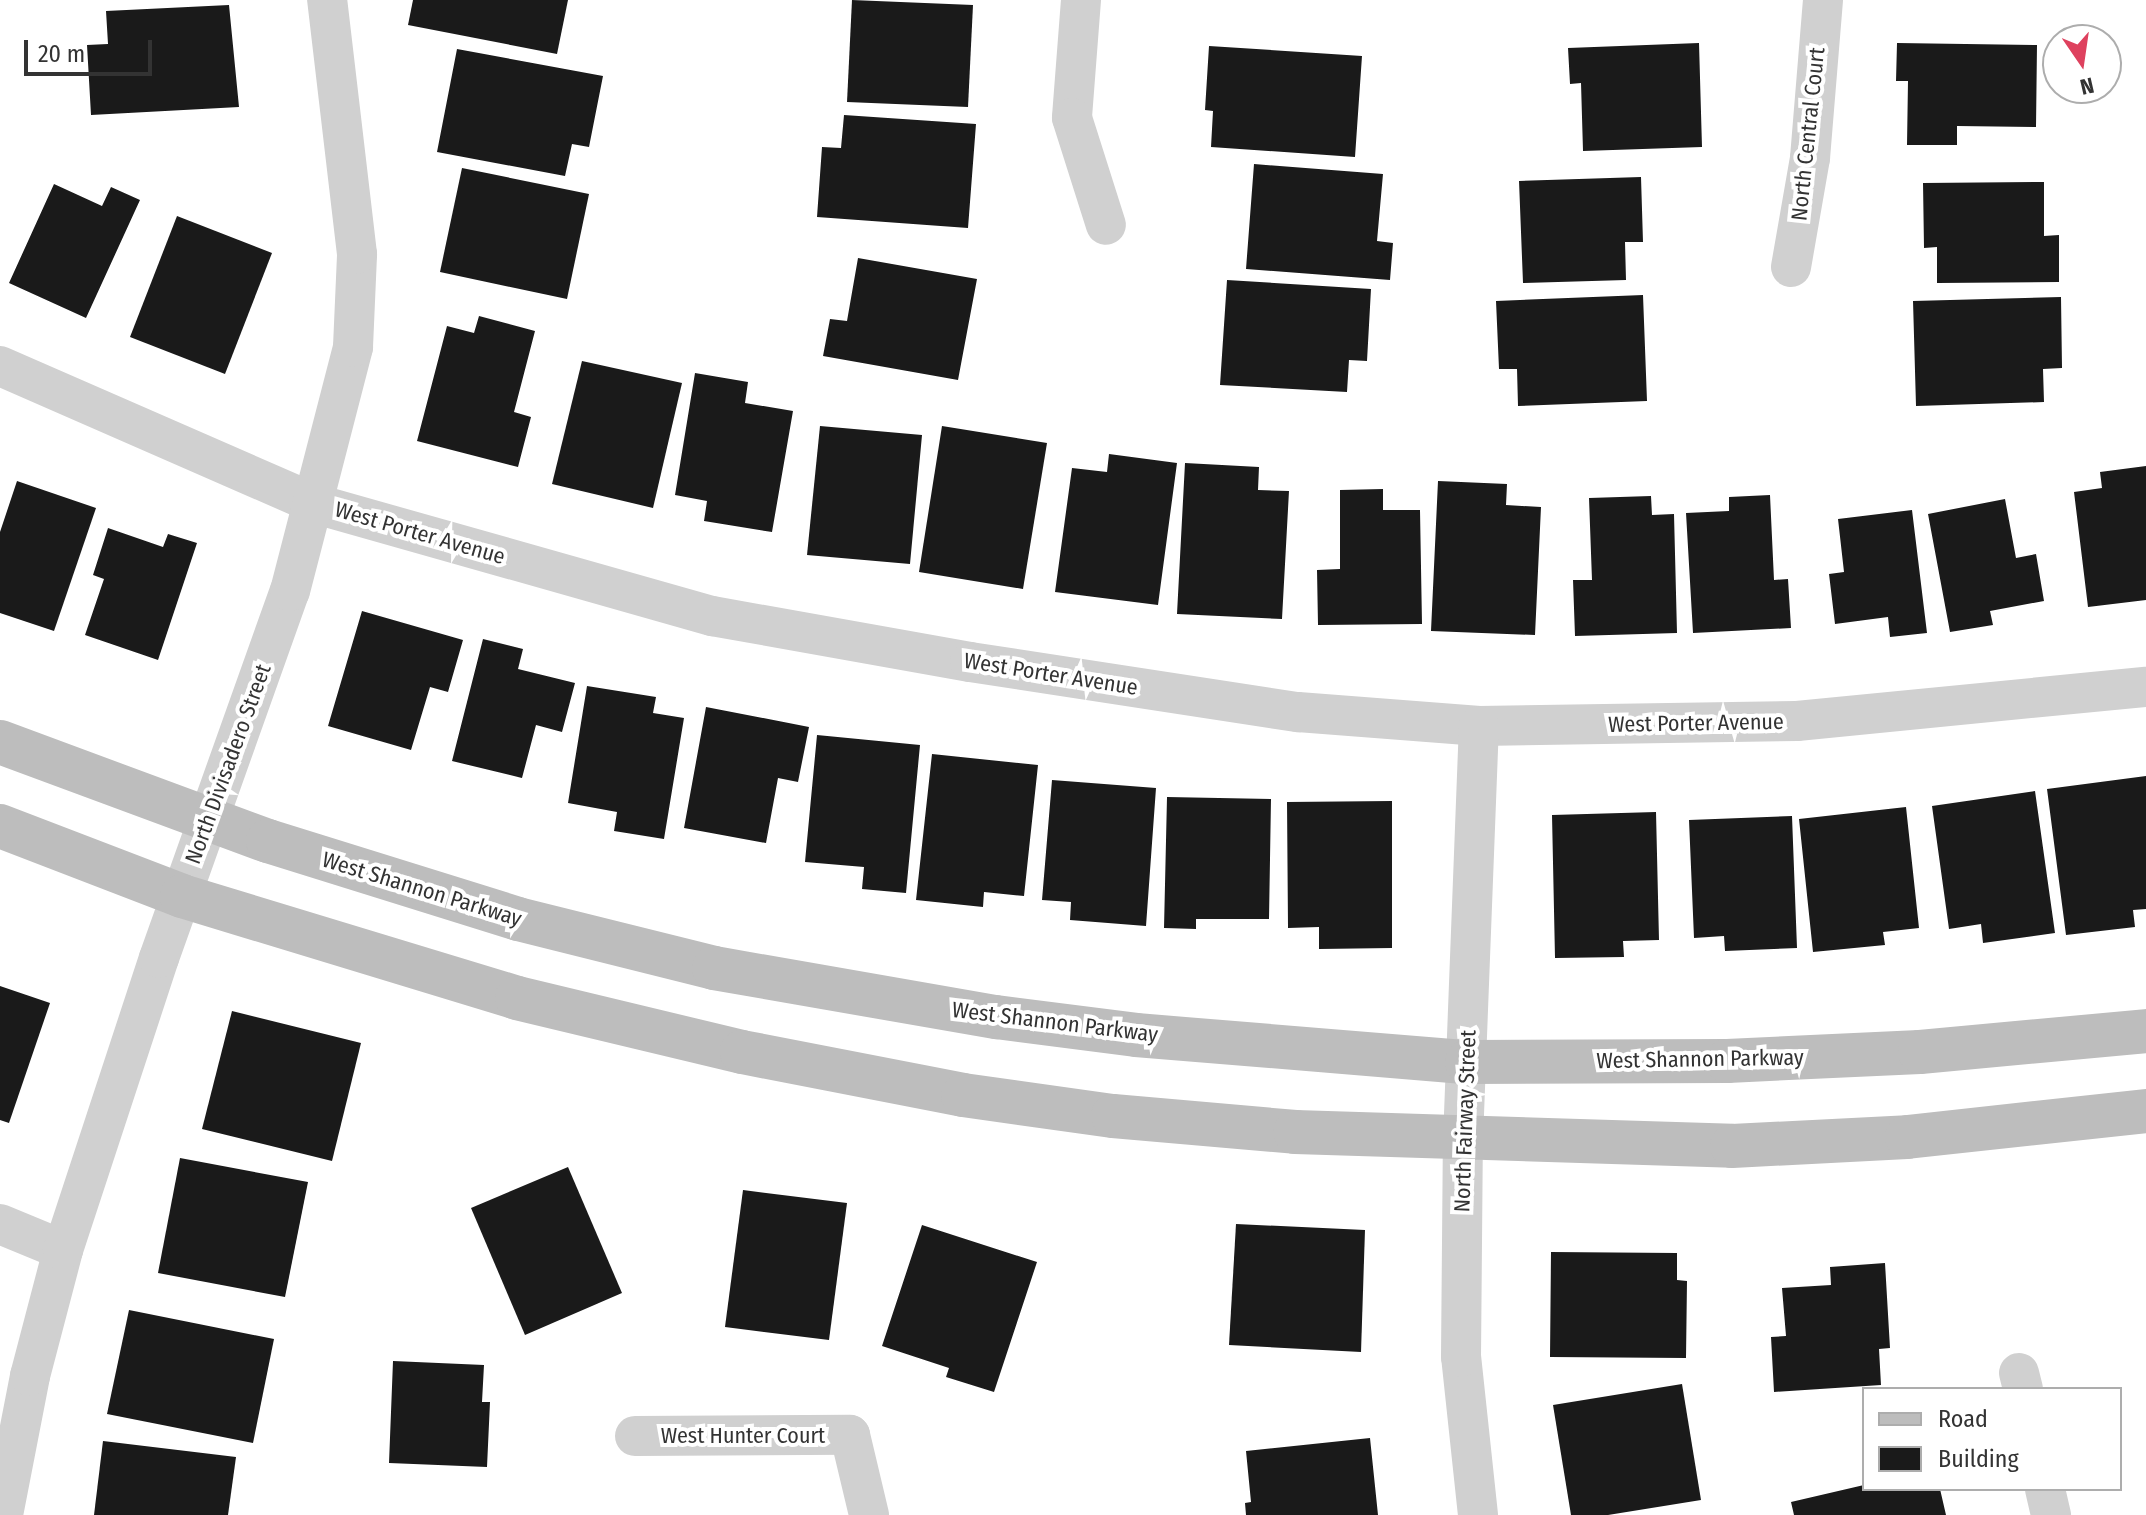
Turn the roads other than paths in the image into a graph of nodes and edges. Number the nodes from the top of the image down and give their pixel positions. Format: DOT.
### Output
graph roads {
  1 [pos="327,0"];
  2 [pos="1081,0"];
  3 [pos="1823,0"];
  4 [pos="1106,225"];
  5 [pos="1791,267"];
  6 [pos="0,366"];
  7 [pos="316,504"];
  8 [pos="2146,687"];
  9 [pos="1479,726"];
  10 [pos="0,742"];
  11 [pos="207,820"];
  12 [pos="0,826"];
  13 [pos="182,896"];
  14 [pos="2146,1031"];
  15 [pos="1467,1062"];
  16 [pos="2146,1111"];
  17 [pos="1463,1140"];
  18 [pos="0,1224"];
  19 [pos="63,1250"];
  20 [pos="635,1436"];
  21 [pos="2045,1491"];
  22 [pos="3,1515"];
  23 [pos="869,1515"];
  24 [pos="1478,1515"];
  25 [pos="2051,1515"];
  1 -- 7 [label="street, North Divisadero Street"];
  2 -- 4 [label="street"];
  3 -- 5 [label="street, North Central Court"];
  6 -- 7 [label="street, West Porter Avenue"];
  7 -- 9 [label="street, West Porter Avenue"];
  7 -- 11 [label="street, North Divisadero Street"];
  8 -- 9 [label="street, West Porter Avenue"];
  9 -- 15 [label="street, North Fairway Street"];
  10 -- 11 [label="street, West Shannon Parkway"];
  11 -- 13 [label="street, North Divisadero Street"];
  11 -- 15 [label="street, West Shannon Parkway"];
  12 -- 13 [label="street"];
  13 -- 17 [label="street"];
  13 -- 19 [label="street, North Divisadero Street"];
  14 -- 15 [label="street, West Shannon Parkway"];
  15 -- 17 [label="street, North Fairway Street"];
  16 -- 17 [label="street"];
  17 -- 24 [label="street, North Fairway Street"];
  18 -- 19 [label="street"];
  19 -- 22 [label="street, North Divisadero Street"];
  20 -- 23 [label="street, West Hunter Court"];
  21 -- 25 [label="street"];
}
